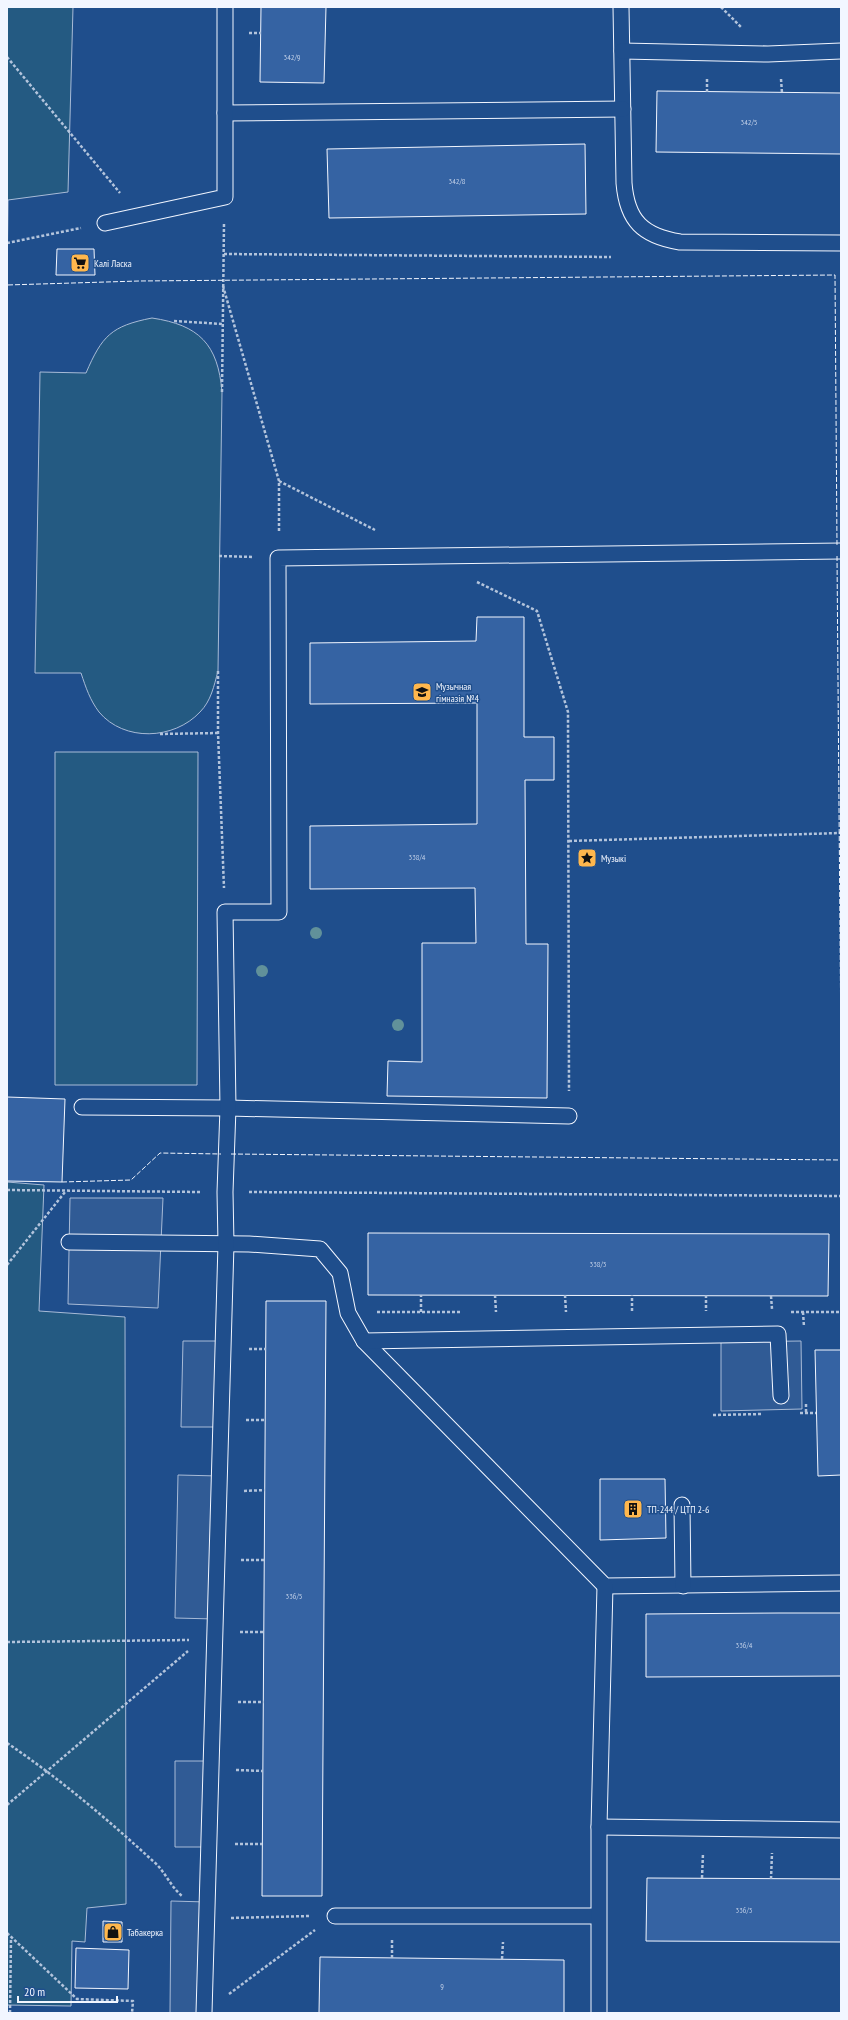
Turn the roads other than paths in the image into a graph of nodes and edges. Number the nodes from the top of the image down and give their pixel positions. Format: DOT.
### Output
graph roads {
  1 [pos="225,7"];
  2 [pos="621,7"];
  3 [pos="622,51"];
  4 [pos="841,52"];
  5 [pos="623,109"];
  6 [pos="225,113"];
  7 [pos="105,223"];
  8 [pos="841,243"];
  9 [pos="841,551"];
  10 [pos="82,1108"];
  11 [pos="228,1108"];
  12 [pos="569,1116"];
  13 [pos="69,1242"];
  14 [pos="226,1244"];
  15 [pos="364,1341"];
  16 [pos="781,1396"];
  17 [pos="682,1504"];
  18 [pos="841,1583"];
  19 [pos="605,1586"];
  20 [pos="683,1586"];
  21 [pos="599,1827"];
  22 [pos="841,1830"];
  23 [pos="335,1916"];
  24 [pos="598,1916"];
  25 [pos="204,2013"];
  26 [pos="599,2013"];
  1 -- 6 [label="lane"];
  2 -- 3 [label="lane"];
  3 -- 4 [label="lane"];
  3 -- 5 [label="lane"];
  5 -- 6 [label="lane"];
  5 -- 8 [label="lane"];
  6 -- 7 [label="lane"];
  9 -- 11 [label="lane"];
  10 -- 11 [label="lane"];
  11 -- 12 [label="lane"];
  11 -- 14 [label="lane"];
  13 -- 14 [label="lane"];
  14 -- 15 [label="lane"];
  14 -- 25 [label="lane"];
  15 -- 16 [label="lane"];
  15 -- 19 [label="lane"];
  17 -- 20 [label="lane"];
  18 -- 20 [label="lane"];
  19 -- 20 [label="lane"];
  19 -- 21 [label="lane"];
  21 -- 22 [label="lane"];
  21 -- 24 [label="lane"];
  23 -- 24 [label="lane"];
  24 -- 26 [label="lane"];
}
